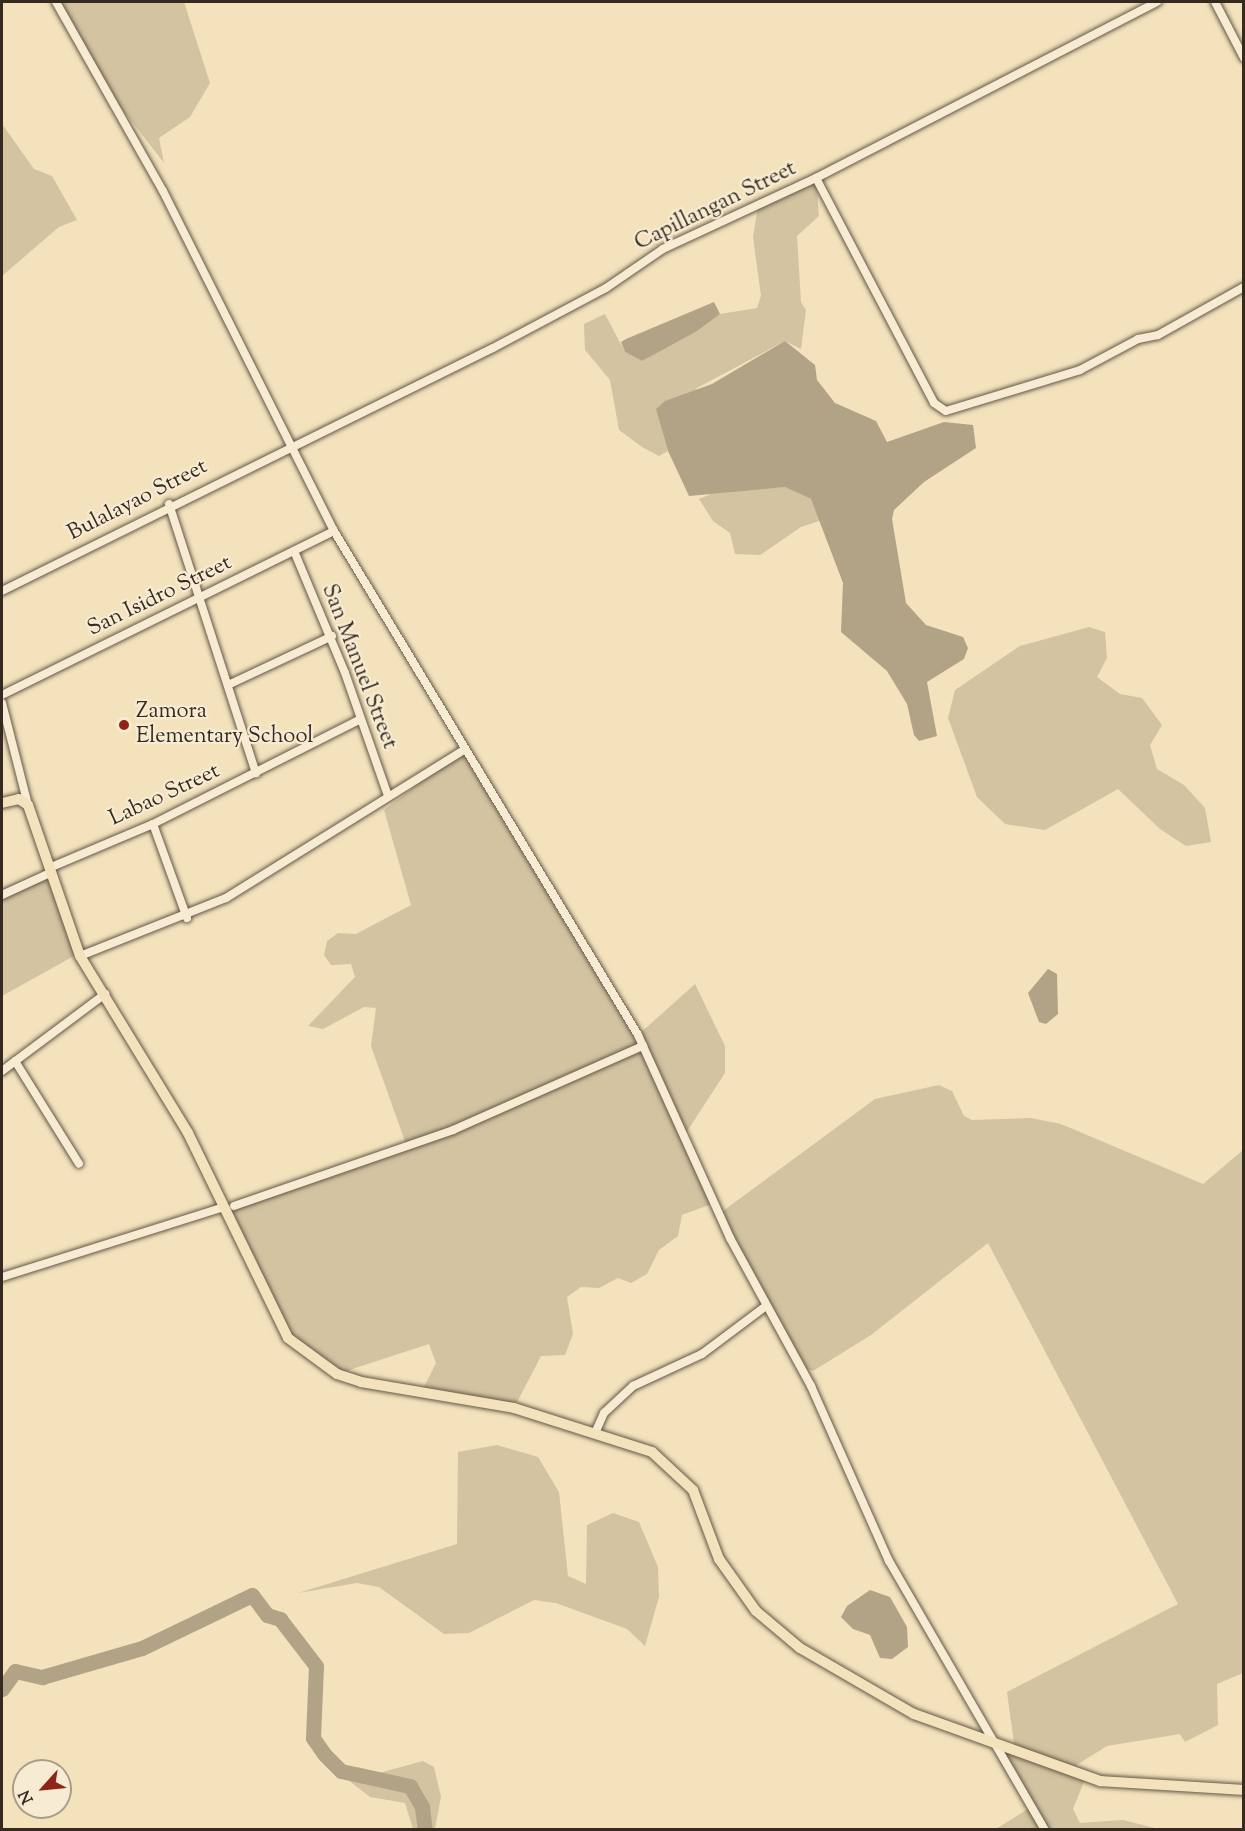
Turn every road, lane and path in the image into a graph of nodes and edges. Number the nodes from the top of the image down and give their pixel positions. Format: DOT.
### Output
graph roads {
  1 [pos="56,2"];
  2 [pos="1157,2"];
  3 [pos="1215,2"];
  4 [pos="1244,58"];
  5 [pos="816,178"];
  6 [pos="1244,287"];
  7 [pos="292,444"];
  8 [pos="169,504"];
  9 [pos="334,531"];
  10 [pos="294,551"];
  11 [pos="2,591"];
  12 [pos="201,598"];
  13 [pos="331,636"];
  14 [pos="228,685"];
  15 [pos="2,695"];
  16 [pos="2,703"];
  17 [pos="359,720"];
  18 [pos="462,751"];
  19 [pos="256,773"];
  20 [pos="388,796"];
  21 [pos="2,803"];
  22 [pos="28,805"];
  23 [pos="153,824"];
  24 [pos="49,870"];
  25 [pos="2,895"];
  26 [pos="187,918"];
  27 [pos="80,956"];
  28 [pos="105,994"];
  29 [pos="643,1046"];
  30 [pos="15,1061"];
  31 [pos="2,1071"];
  32 [pos="79,1164"];
  33 [pos="229,1207"];
  34 [pos="2,1277"];
  35 [pos="766,1306"];
  36 [pos="596,1431"];
  37 [pos="999,1745"];
  38 [pos="1244,1790"];
  39 [pos="1045,1830"];
  1 -- 7 [label="street"];
  2 -- 5 [label="street, Capillangan Street"];
  3 -- 4 [label="street"];
  5 -- 6 [label="street"];
  5 -- 7 [label="street, Capillangan Street"];
  7 -- 8 [label="street, Bulalayao Street"];
  7 -- 9 [label="street"];
  8 -- 11 [label="street, Bulalayao Street"];
  8 -- 12 [label="street"];
  9 -- 10 [label="street, San Isidro Street"];
  9 -- 18 [label="street"];
  10 -- 12 [label="street, San Isidro Street"];
  10 -- 13 [label="street, San Manuel Street"];
  12 -- 14 [label="street"];
  12 -- 15 [label="street, San Isidro Street"];
  13 -- 14 [label="street"];
  13 -- 17 [label="street, San Manuel Street"];
  14 -- 19 [label="street"];
  16 -- 22 [label="street"];
  17 -- 19 [label="street, Labao Street"];
  17 -- 20 [label="street, San Manuel Street"];
  18 -- 20 [label="street"];
  18 -- 29 [label="street"];
  19 -- 23 [label="street, Labao Street"];
  20 -- 26 [label="street"];
  21 -- 22 [label="main road"];
  22 -- 24 [label="main road"];
  23 -- 24 [label="street, Labao Street"];
  23 -- 26 [label="street"];
  24 -- 25 [label="street, Labao Street"];
  24 -- 27 [label="main road"];
  26 -- 27 [label="street"];
  27 -- 28 [label="main road"];
  28 -- 30 [label="street"];
  28 -- 33 [label="main road"];
  29 -- 33 [label="street"];
  29 -- 35 [label="street"];
  30 -- 31 [label="street"];
  30 -- 32 [label="street"];
  33 -- 34 [label="street"];
  33 -- 36 [label="main road"];
  35 -- 36 [label="street"];
  35 -- 37 [label="street"];
  36 -- 37 [label="main road"];
  37 -- 38 [label="main road"];
  37 -- 39 [label="street"];
}
